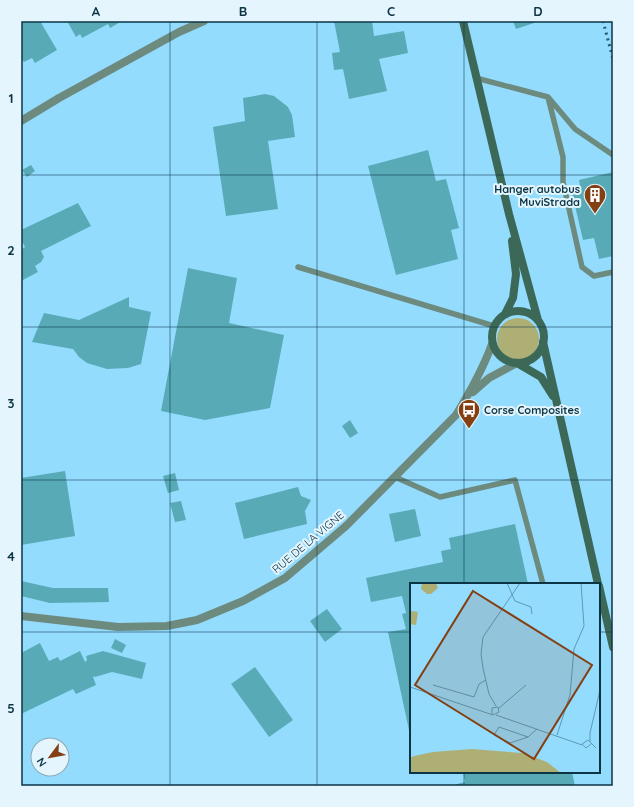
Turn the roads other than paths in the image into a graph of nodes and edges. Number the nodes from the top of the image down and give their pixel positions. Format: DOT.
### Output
graph roads {
  1 [pos="204,21"];
  2 [pos="463,21"];
  3 [pos="476,78"];
  4 [pos="548,97"];
  5 [pos="21,121"];
  6 [pos="613,155"];
  7 [pos="509,214"];
  8 [pos="298,267"];
  9 [pos="613,272"];
  10 [pos="505,314"];
  11 [pos="538,320"];
  12 [pos="494,326"];
  13 [pos="543,342"];
  14 [pos="492,344"];
  15 [pos="517,363"];
  16 [pos="469,395"];
  17 [pos="556,402"];
  18 [pos="395,477"];
  19 [pos="543,583"];
  20 [pos="599,583"];
  21 [pos="600,589"];
  22 [pos="21,616"];
  23 [pos="613,647"];
  1 -- 5 [label="street"];
  2 -- 3 [label="main road"];
  3 -- 4 [label="lane"];
  3 -- 7 [label="main road"];
  4 -- 6 [label="lane"];
  4 -- 9 [label="lane"];
  7 -- 10 [label="main road"];
  7 -- 11 [label="main road"];
  8 -- 12 [label="lane"];
  10 -- 11 [label="main road"];
  10 -- 12 [label="main road"];
  11 -- 13 [label="main road"];
  12 -- 14 [label="main road"];
  13 -- 15 [label="main road"];
  13 -- 17 [label="main road"];
  14 -- 15 [label="main road"];
  14 -- 16 [label="street, RUE DE LA VIGNE"];
  15 -- 16 [label="street, RUE DE LA VIGNE"];
  15 -- 17 [label="main road"];
  16 -- 18 [label="street, RUE DE LA VIGNE"];
  17 -- 20 [label="main road"];
  18 -- 19 [label="lane"];
  18 -- 22 [label="street, RUE DE LA VIGNE"];
  21 -- 23 [label="main road"];
}
